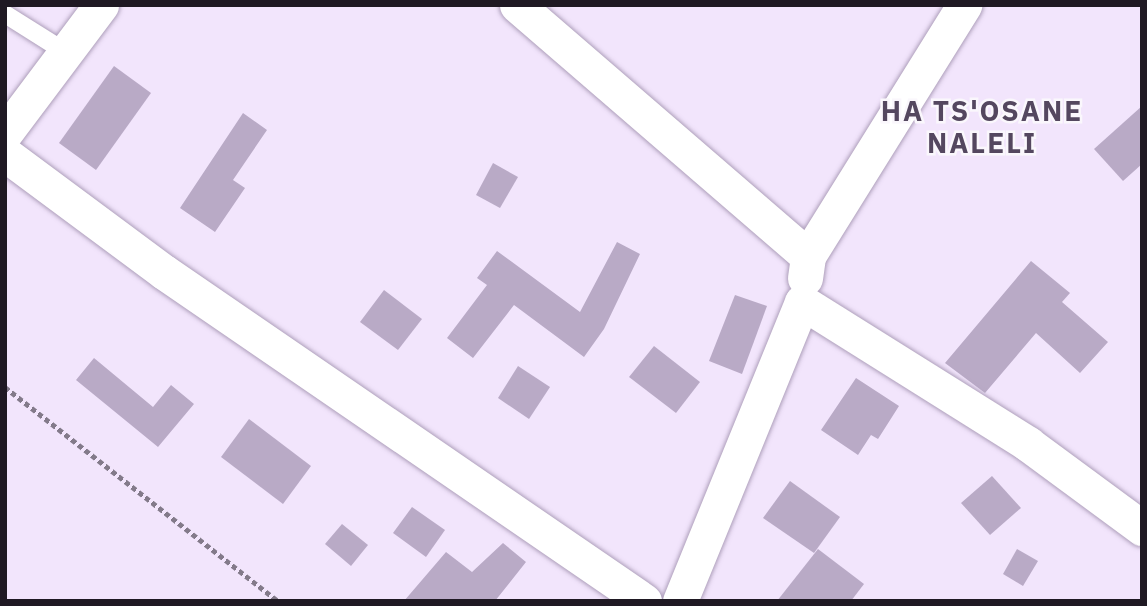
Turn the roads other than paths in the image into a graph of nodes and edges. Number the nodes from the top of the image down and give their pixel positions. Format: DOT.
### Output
graph roads {
  1 [pos="101,5"];
  2 [pos="517,5"];
  3 [pos="964,5"];
  4 [pos="5,14"];
  5 [pos="67,53"];
  6 [pos="5,133"];
  7 [pos="5,154"];
  8 [pos="808,256"];
  9 [pos="802,302"];
  10 [pos="1142,528"];
  11 [pos="644,601"];
  12 [pos="680,601"];
  1 -- 5 [label="street"];
  2 -- 8 [label="street"];
  3 -- 8 [label="street"];
  4 -- 5 [label="lane"];
  5 -- 6 [label="street"];
  7 -- 11 [label="street"];
  8 -- 9 [label="street"];
  9 -- 10 [label="street"];
  9 -- 12 [label="street"];
}
